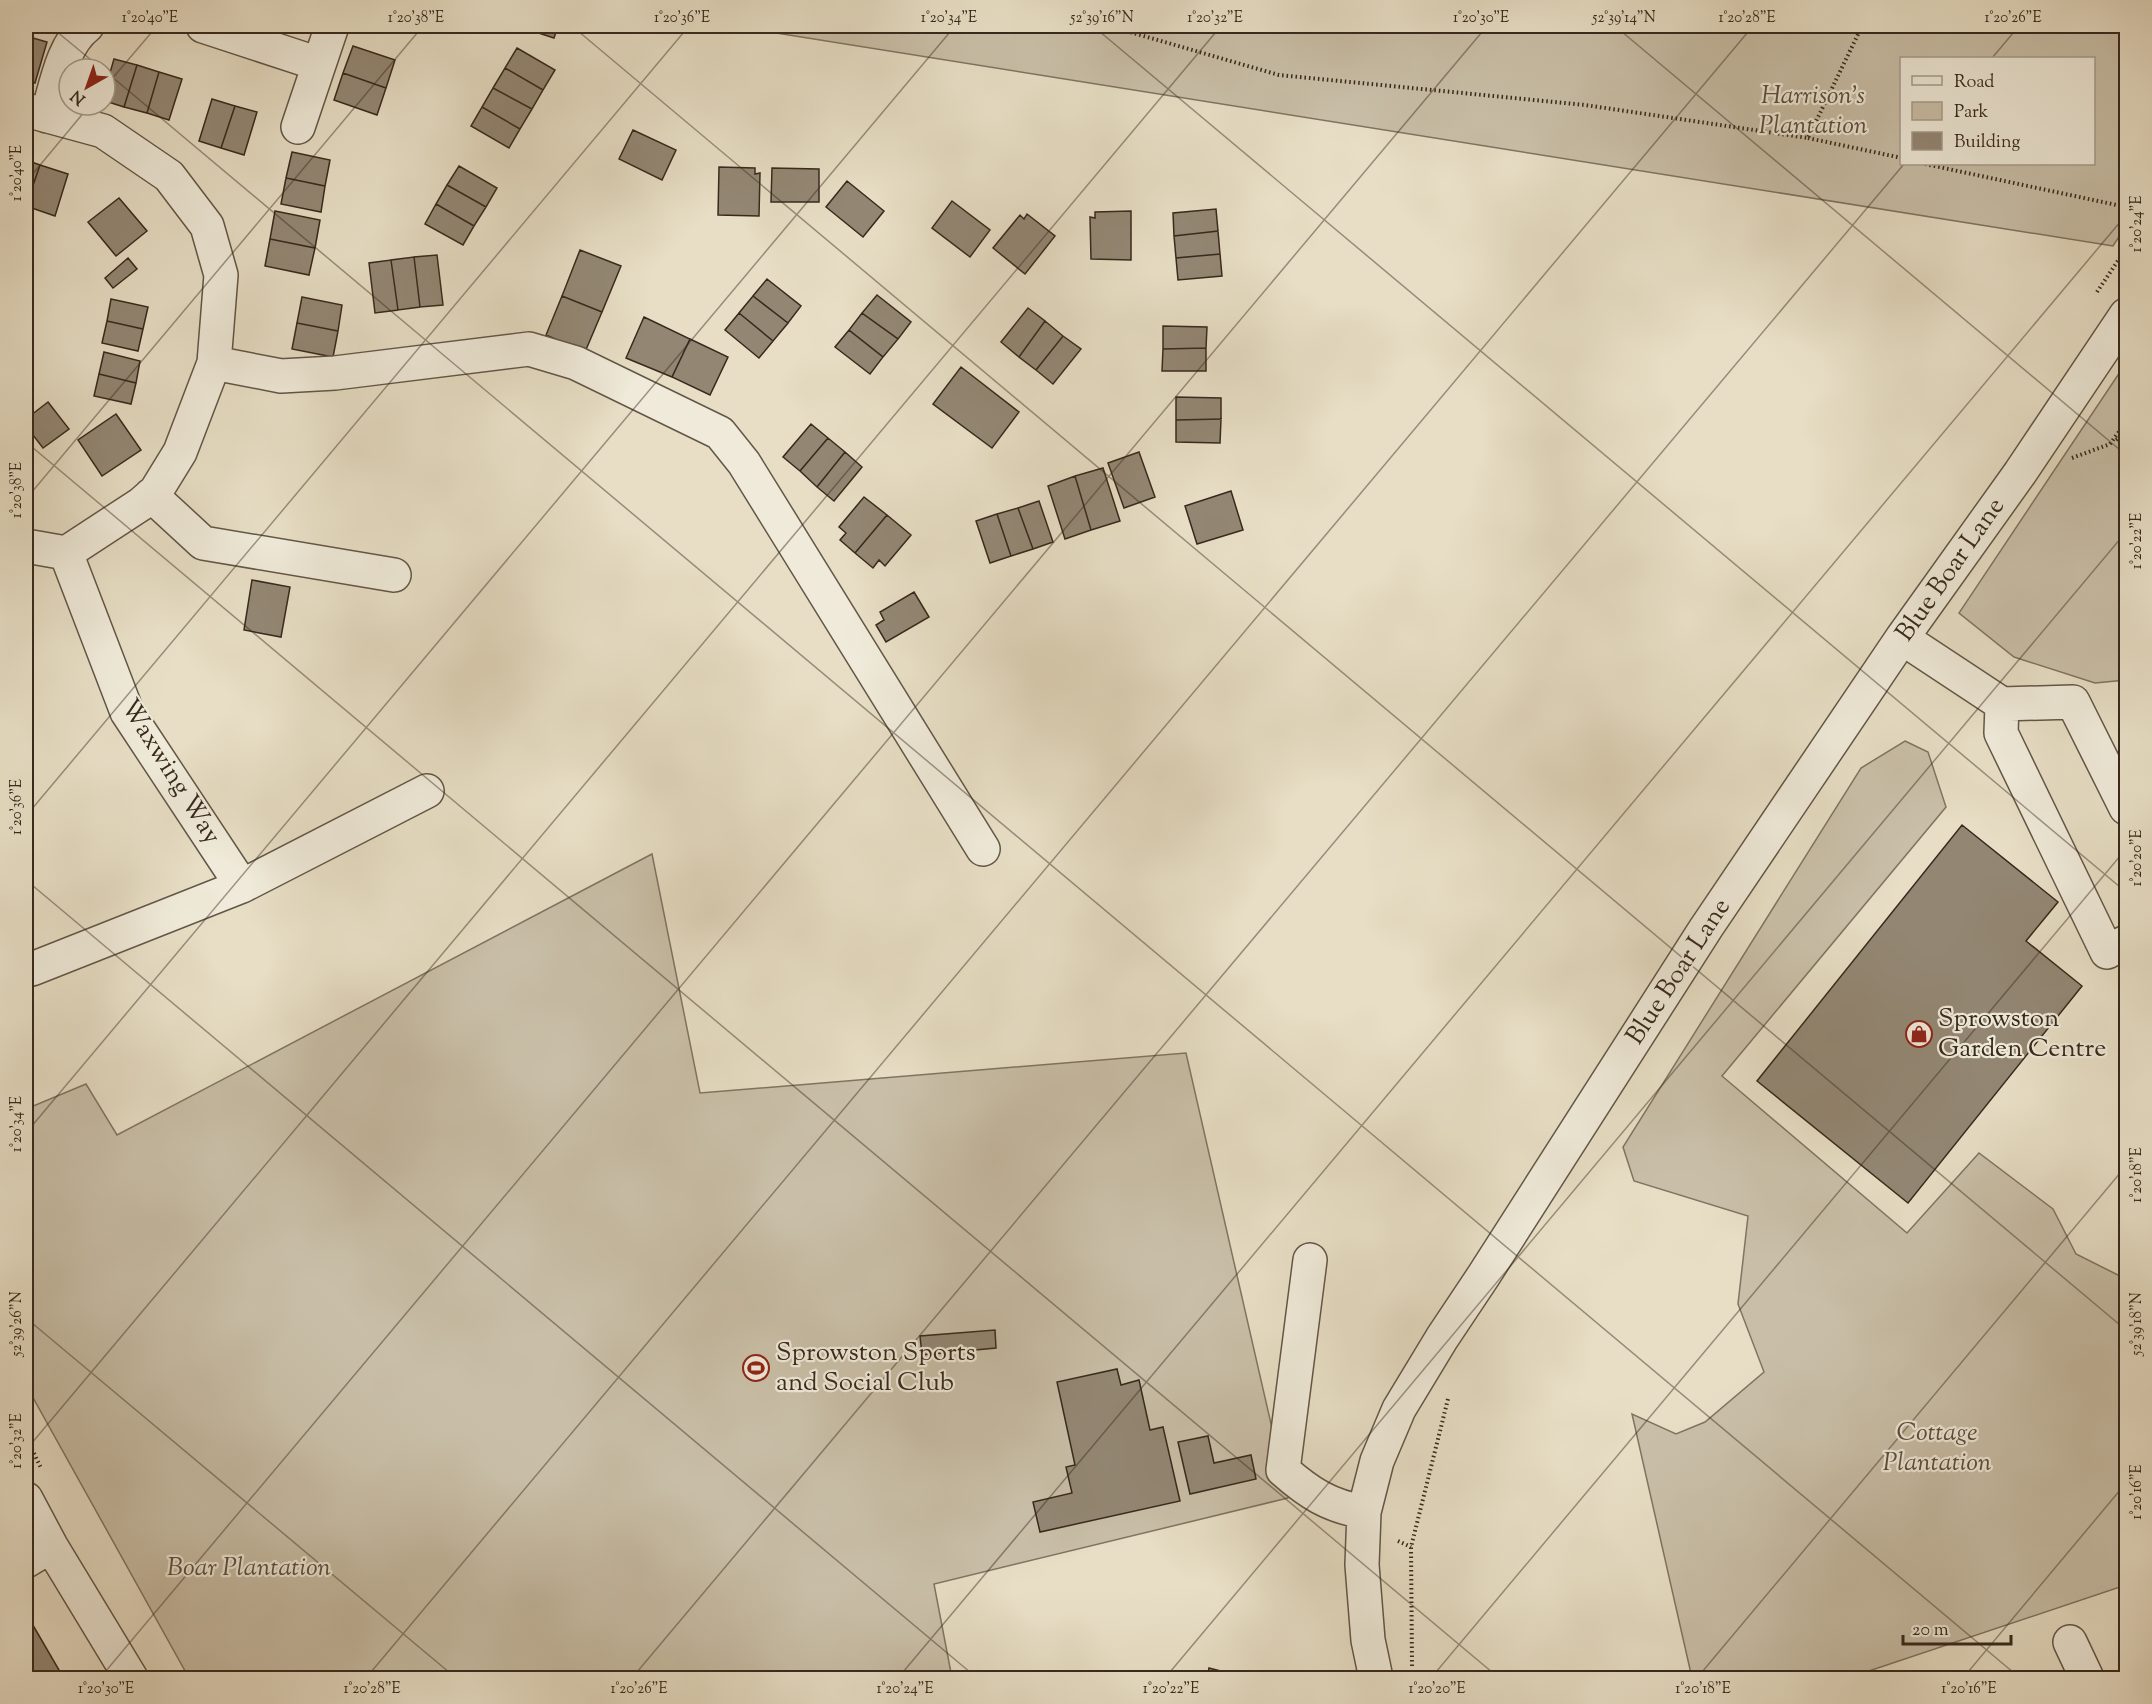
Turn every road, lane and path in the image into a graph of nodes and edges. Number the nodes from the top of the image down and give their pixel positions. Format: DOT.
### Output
graph roads {
  1 [pos="87,26"];
  2 [pos="203,26"];
  3 [pos="332,26"];
  4 [pos="1109,26"];
  5 [pos="1862,26"];
  6 [pos="319,64"];
  7 [pos="36,113"];
  8 [pos="298,127"];
  9 [pos="1808,138"];
  10 [pos="1900,158"];
  11 [pos="1930,165"];
  12 [pos="2127,207"];
  13 [pos="2127,315"];
  14 [pos="214,363"];
  15 [pos="2127,422"];
  16 [pos="2127,432"];
  17 [pos="2110,444"];
  18 [pos="2063,462"];
  19 [pos="151,495"];
  20 [pos="26,546"];
  21 [pos="66,553"];
  22 [pos="394,575"];
  23 [pos="1902,638"];
  24 [pos="2002,704"];
  25 [pos="427,791"];
  26 [pos="2127,808"];
  27 [pos="983,849"];
  28 [pos="242,886"];
  29 [pos="2127,942"];
  30 [pos="32,969"];
  31 [pos="1310,1260"];
  32 [pos="1450,1392"];
  33 [pos="26,1499"];
  34 [pos="1364,1512"];
  35 [pos="38,1554"];
  36 [pos="2070,1642"];
  37 [pos="1412,1667"];
  38 [pos="130,1678"];
  39 [pos="1376,1678"];
  40 [pos="2086,1678"];
  1 -- 7 [label="street"];
  2 -- 6 [label="street"];
  3 -- 6 [label="street"];
  4 -- 9 [label="path"];
  5 -- 9 [label="path"];
  6 -- 8 [label="street"];
  7 -- 14 [label="street"];
  9 -- 10 [label="path"];
  11 -- 12 [label="path"];
  13 -- 23 [label="street, Blue Boar Lane"];
  14 -- 19 [label="street"];
  14 -- 27 [label="street"];
  15 -- 17 [label="path"];
  16 -- 17 [label="path"];
  17 -- 18 [label="path"];
  19 -- 21 [label="street"];
  19 -- 22 [label="street"];
  20 -- 21 [label="street"];
  21 -- 28 [label="street, Waxwing Way"];
  23 -- 24 [label="street"];
  23 -- 34 [label="street, Blue Boar Lane"];
  24 -- 26 [label="street"];
  24 -- 29 [label="street"];
  25 -- 28 [label="street"];
  28 -- 30 [label="street"];
  31 -- 34 [label="street"];
  32 -- 37 [label="path"];
  33 -- 35 [label="street"];
  34 -- 39 [label="street, Blue Boar Lane"];
  35 -- 38 [label="street"];
  36 -- 40 [label="street"];
}
